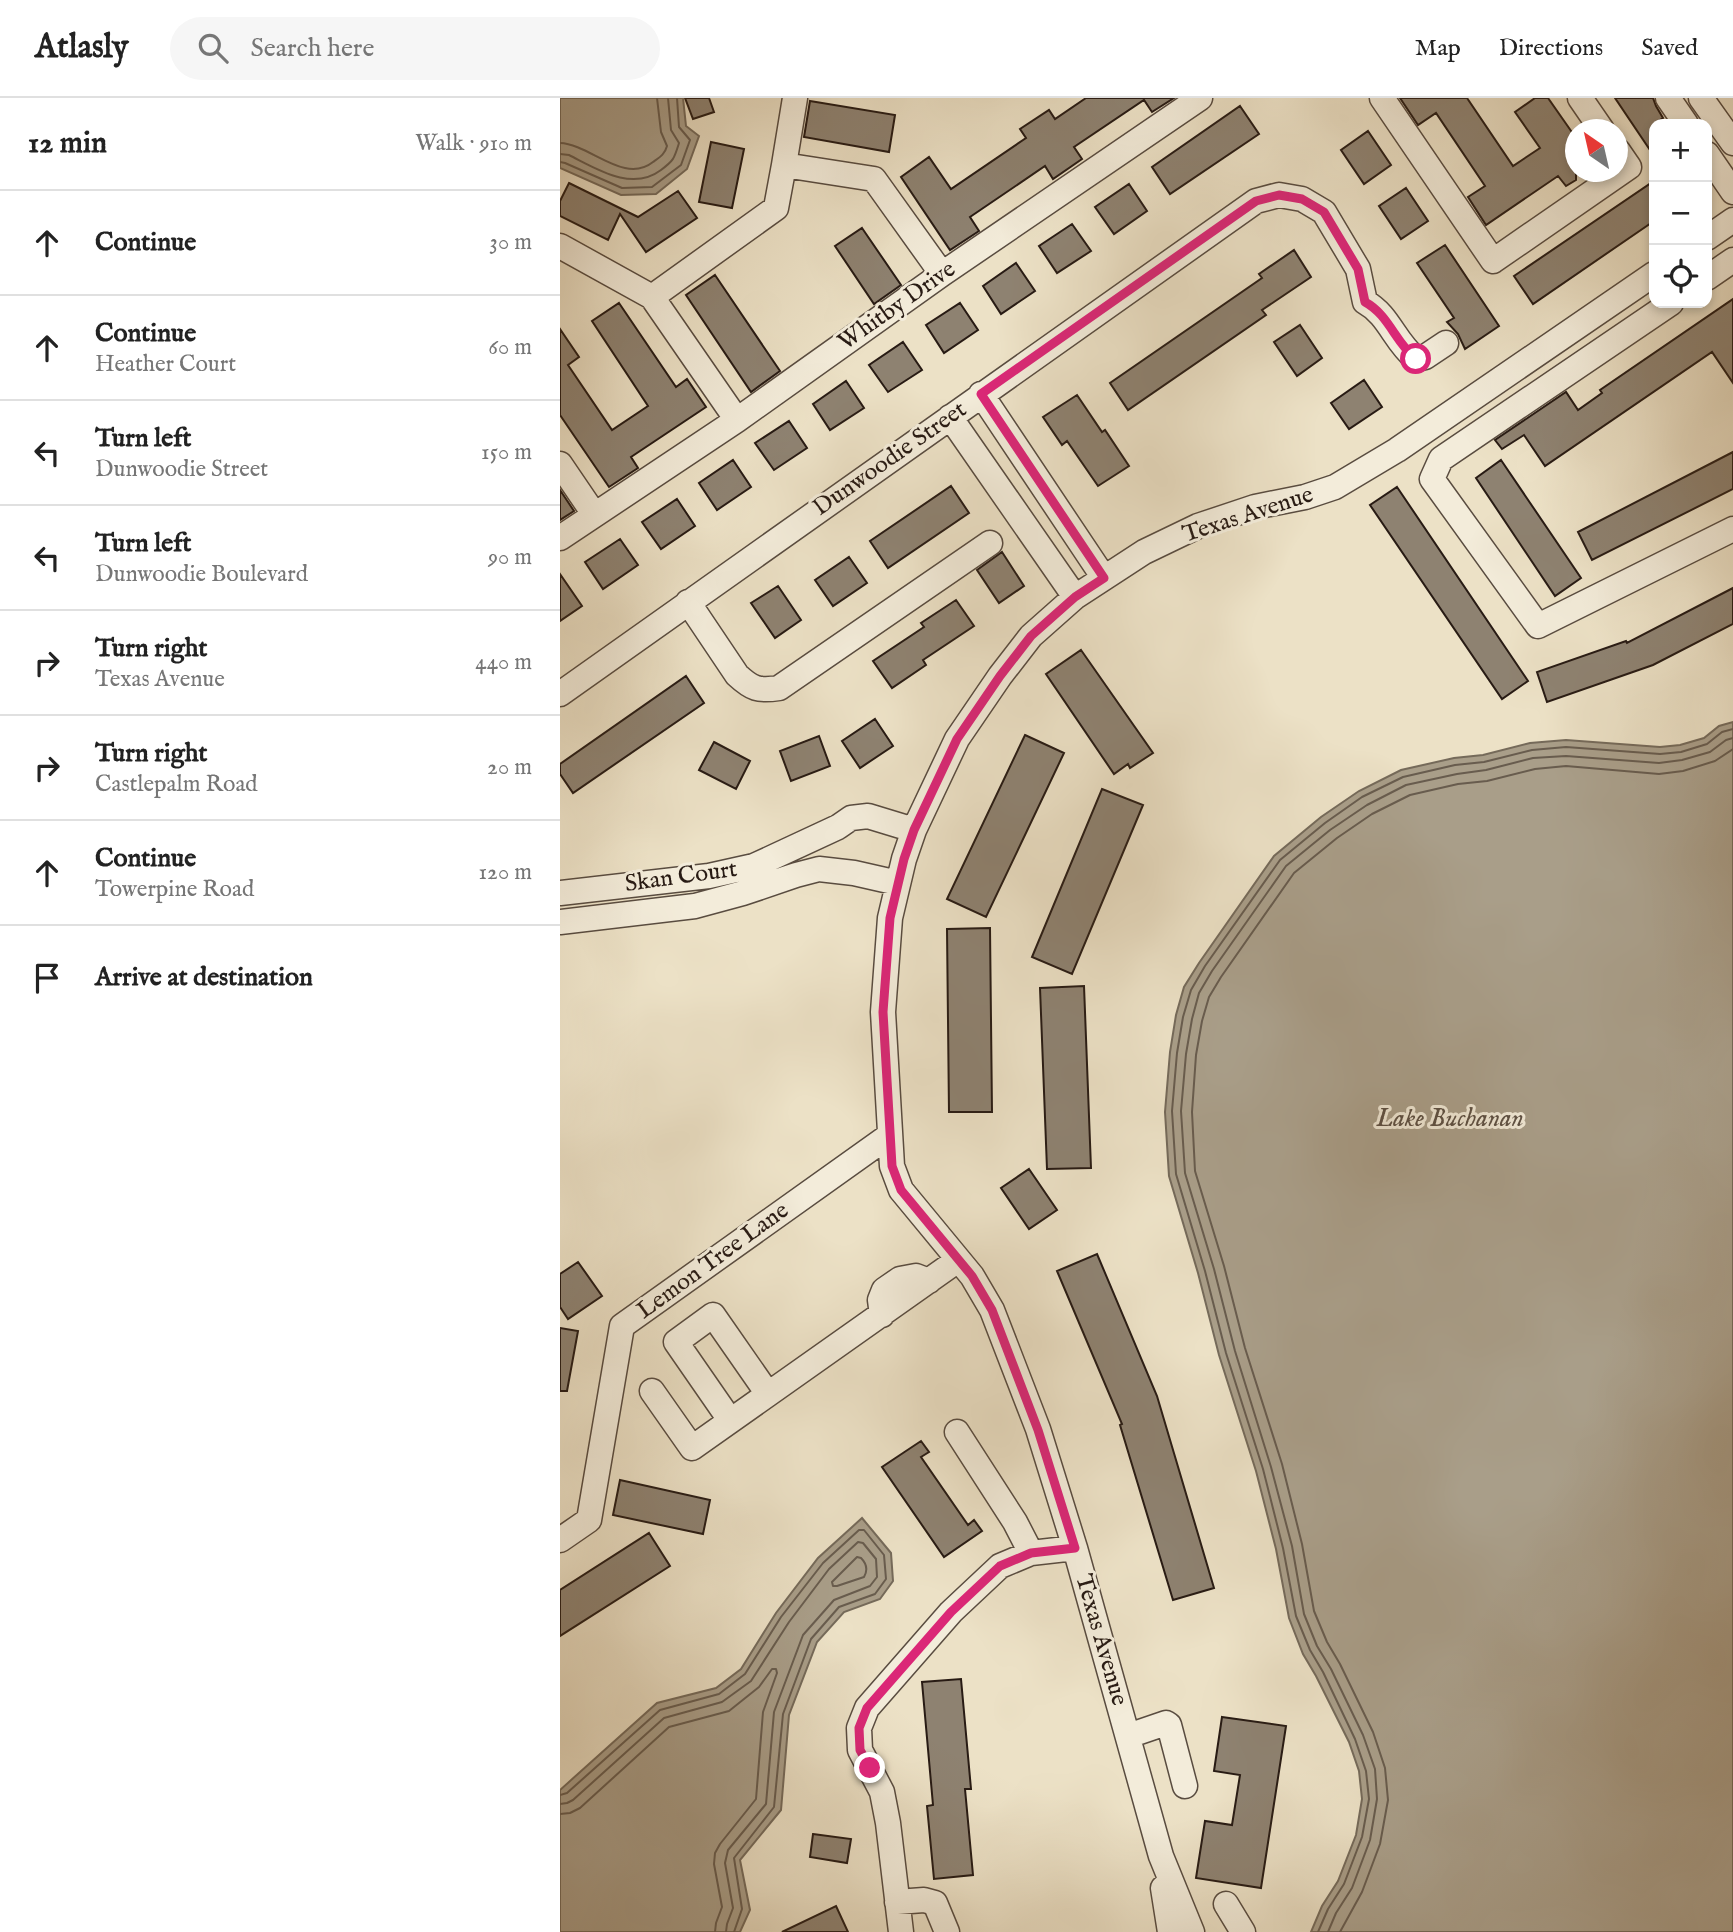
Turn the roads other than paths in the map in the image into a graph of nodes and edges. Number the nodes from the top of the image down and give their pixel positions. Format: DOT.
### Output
graph roads {
  1 [pos="795,98"];
  2 [pos="1200,98"];
  3 [pos="1382,98"];
  4 [pos="1580,98"];
  5 [pos="1668,98"];
  6 [pos="1701,98"];
  7 [pos="1594,119"];
  8 [pos="1683,119"];
  9 [pos="1733,143"];
  10 [pos="1712,161"];
  11 [pos="784,165"];
  12 [pos="1607,182"];
  13 [pos="1733,192"];
  14 [pos="1733,220"];
  15 [pos="1712,235"];
  16 [pos="560,246"];
  17 [pos="1732,262"];
  18 [pos="942,274"];
  19 [pos="1712,275"];
  20 [pos="1649,277"];
  21 [pos="652,297"];
  22 [pos="1664,308"];
  23 [pos="1446,343"];
  24 [pos="981,394"];
  25 [pos="950,417"];
  26 [pos="737,420"];
  27 [pos="560,464"];
  28 [pos="594,514"];
  29 [pos="1733,529"];
  30 [pos="560,538"];
  31 [pos="990,542"];
  32 [pos="1104,578"];
  33 [pos="1075,597"];
  34 [pos="688,601"];
  35 [pos="560,694"];
  36 [pos="914,830"];
  37 [pos="898,883"];
  38 [pos="560,893"];
  39 [pos="560,922"];
  40 [pos="890,1135"];
  41 [pos="958,1260"];
  42 [pos="652,1391"];
  43 [pos="768,1394"];
  44 [pos="730,1420"];
  45 [pos="957,1432"];
  46 [pos="560,1540"];
  47 [pos="1075,1548"];
  48 [pos="1031,1553"];
  49 [pos="1128,1736"];
  50 [pos="1185,1786"];
  51 [pos="1161,1856"];
  52 [pos="897,1902"];
  53 [pos="1226,1904"];
  54 [pos="901,1932"];
  55 [pos="947,1932"];
  56 [pos="1170,1932"];
  57 [pos="1192,1932"];
  58 [pos="1243,1932"];
  1 -- 11 [label="street"];
  2 -- 18 [label="street, Whitby Drive"];
  3 -- 12 [label="street"];
  4 -- 7 [label="street"];
  5 -- 8 [label="street"];
  6 -- 9 [label="street"];
  10 -- 13 [label="street"];
  11 -- 18 [label="street"];
  11 -- 21 [label="street"];
  14 -- 15 [label="street"];
  16 -- 21 [label="street"];
  17 -- 19 [label="street"];
  18 -- 26 [label="street, Whitby Drive"];
  20 -- 32 [label="street, Texas Avenue"];
  21 -- 26 [label="street"];
  22 -- 29 [label="street"];
  23 -- 24 [label="street, Dunwoodie Street"];
  24 -- 25 [label="street, Dunwoodie Street"];
  24 -- 32 [label="street"];
  25 -- 33 [label="street"];
  25 -- 34 [label="street, Dunwoodie Street"];
  26 -- 28 [label="street, Whitby Drive"];
  27 -- 28 [label="street"];
  28 -- 30 [label="street, Whitby Drive"];
  31 -- 34 [label="street"];
  32 -- 33 [label="street, Texas Avenue"];
  33 -- 36 [label="street, Texas Avenue"];
  34 -- 35 [label="street, Dunwoodie Street"];
  36 -- 37 [label="street, Texas Avenue"];
  36 -- 38 [label="street, Skan Court"];
  37 -- 39 [label="street, Skan Court"];
  37 -- 40 [label="street, Texas Avenue"];
  40 -- 41 [label="street, Texas Avenue"];
  40 -- 46 [label="street, Lemon Tree Lane"];
  41 -- 43 [label="street"];
  41 -- 47 [label="street, Texas Avenue"];
  42 -- 44 [label="street"];
  43 -- 44 [label="street"];
  43 -- 44 [label="street"];
  45 -- 48 [label="street"];
  47 -- 48 [label="street"];
  47 -- 49 [label="street, Texas Avenue"];
  48 -- 52 [label="street"];
  49 -- 50 [label="street"];
  49 -- 51 [label="street, Texas Avenue"];
  51 -- 56 [label="street, Texas Avenue"];
  51 -- 57 [label="street, Texas Avenue"];
  52 -- 54 [label="street"];
  52 -- 55 [label="street"];
  53 -- 58 [label="street"];
}
